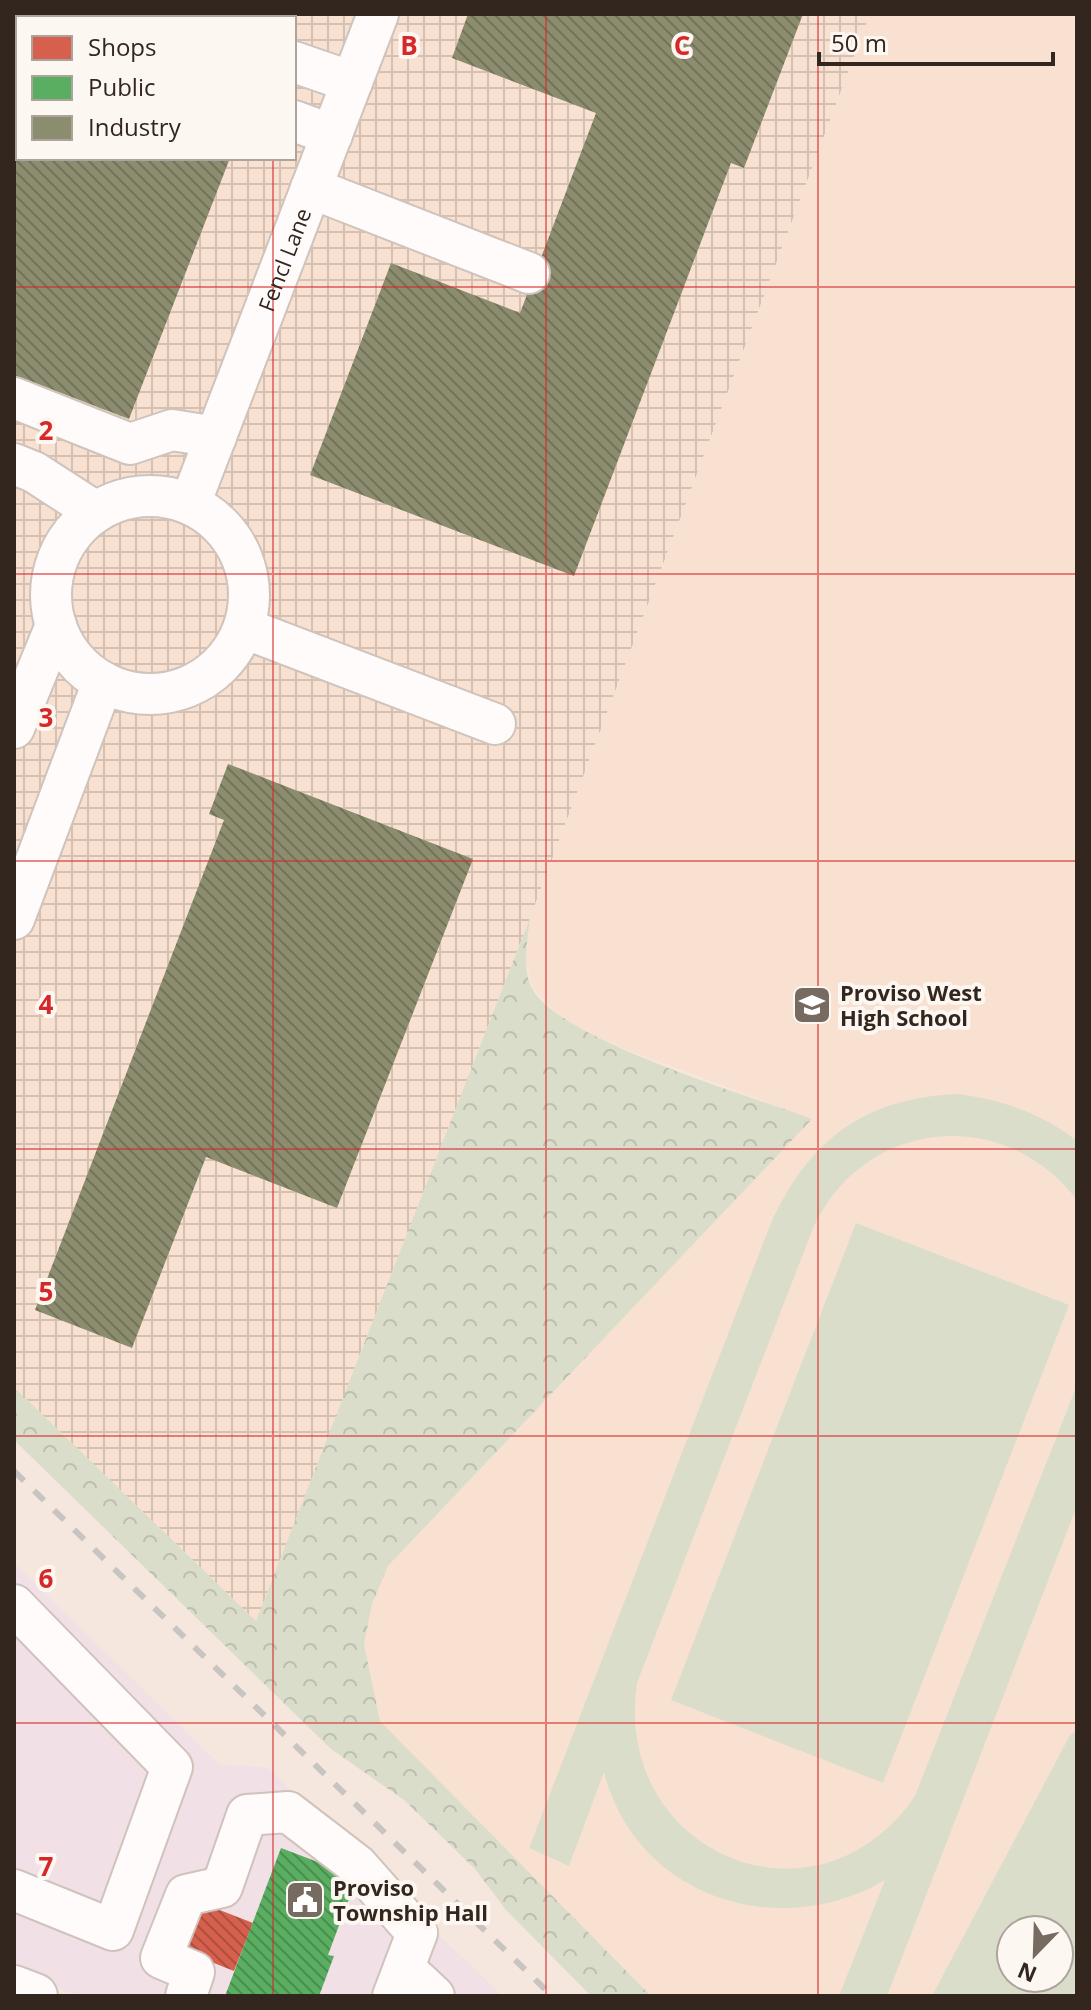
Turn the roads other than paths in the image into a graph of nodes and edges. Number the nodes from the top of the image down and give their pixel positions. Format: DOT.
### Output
graph roads {
  1 [pos="378,14"];
  2 [pos="296,63"];
  3 [pos="352,82"];
  4 [pos="296,122"];
  5 [pos="332,135"];
  6 [pos="311,188"];
  7 [pos="529,273"];
  8 [pos="14,398"];
  9 [pos="216,437"];
  10 [pos="14,464"];
  11 [pos="190,504"];
  12 [pos="96,512"];
  13 [pos="244,628"];
  14 [pos="38,647"];
  15 [pos="103,682"];
  16 [pos="495,724"];
  17 [pos="14,728"];
  18 [pos="14,919"];
  19 [pos="14,1605"];
  20 [pos="14,1890"];
  21 [pos="398,1982"];
  22 [pos="186,1996"];
  23 [pos="434,1996"];
  1 -- 3 [label="street, Fencl Lane"];
  2 -- 3 [label="street"];
  3 -- 5 [label="street, Fencl Lane"];
  4 -- 5 [label="street"];
  5 -- 6 [label="street, Fencl Lane"];
  6 -- 7 [label="street"];
  6 -- 9 [label="street, Fencl Lane"];
  8 -- 9 [label="street"];
  9 -- 11 [label="street, Fencl Lane"];
  10 -- 12 [label="street"];
  11 -- 12 [label="street"];
  11 -- 13 [label="street"];
  12 -- 14 [label="street"];
  13 -- 15 [label="street"];
  13 -- 16 [label="street"];
  14 -- 15 [label="street"];
  14 -- 17 [label="street"];
  15 -- 18 [label="street"];
  19 -- 20 [label="street"];
  21 -- 22 [label="street"];
  21 -- 23 [label="street"];
}
